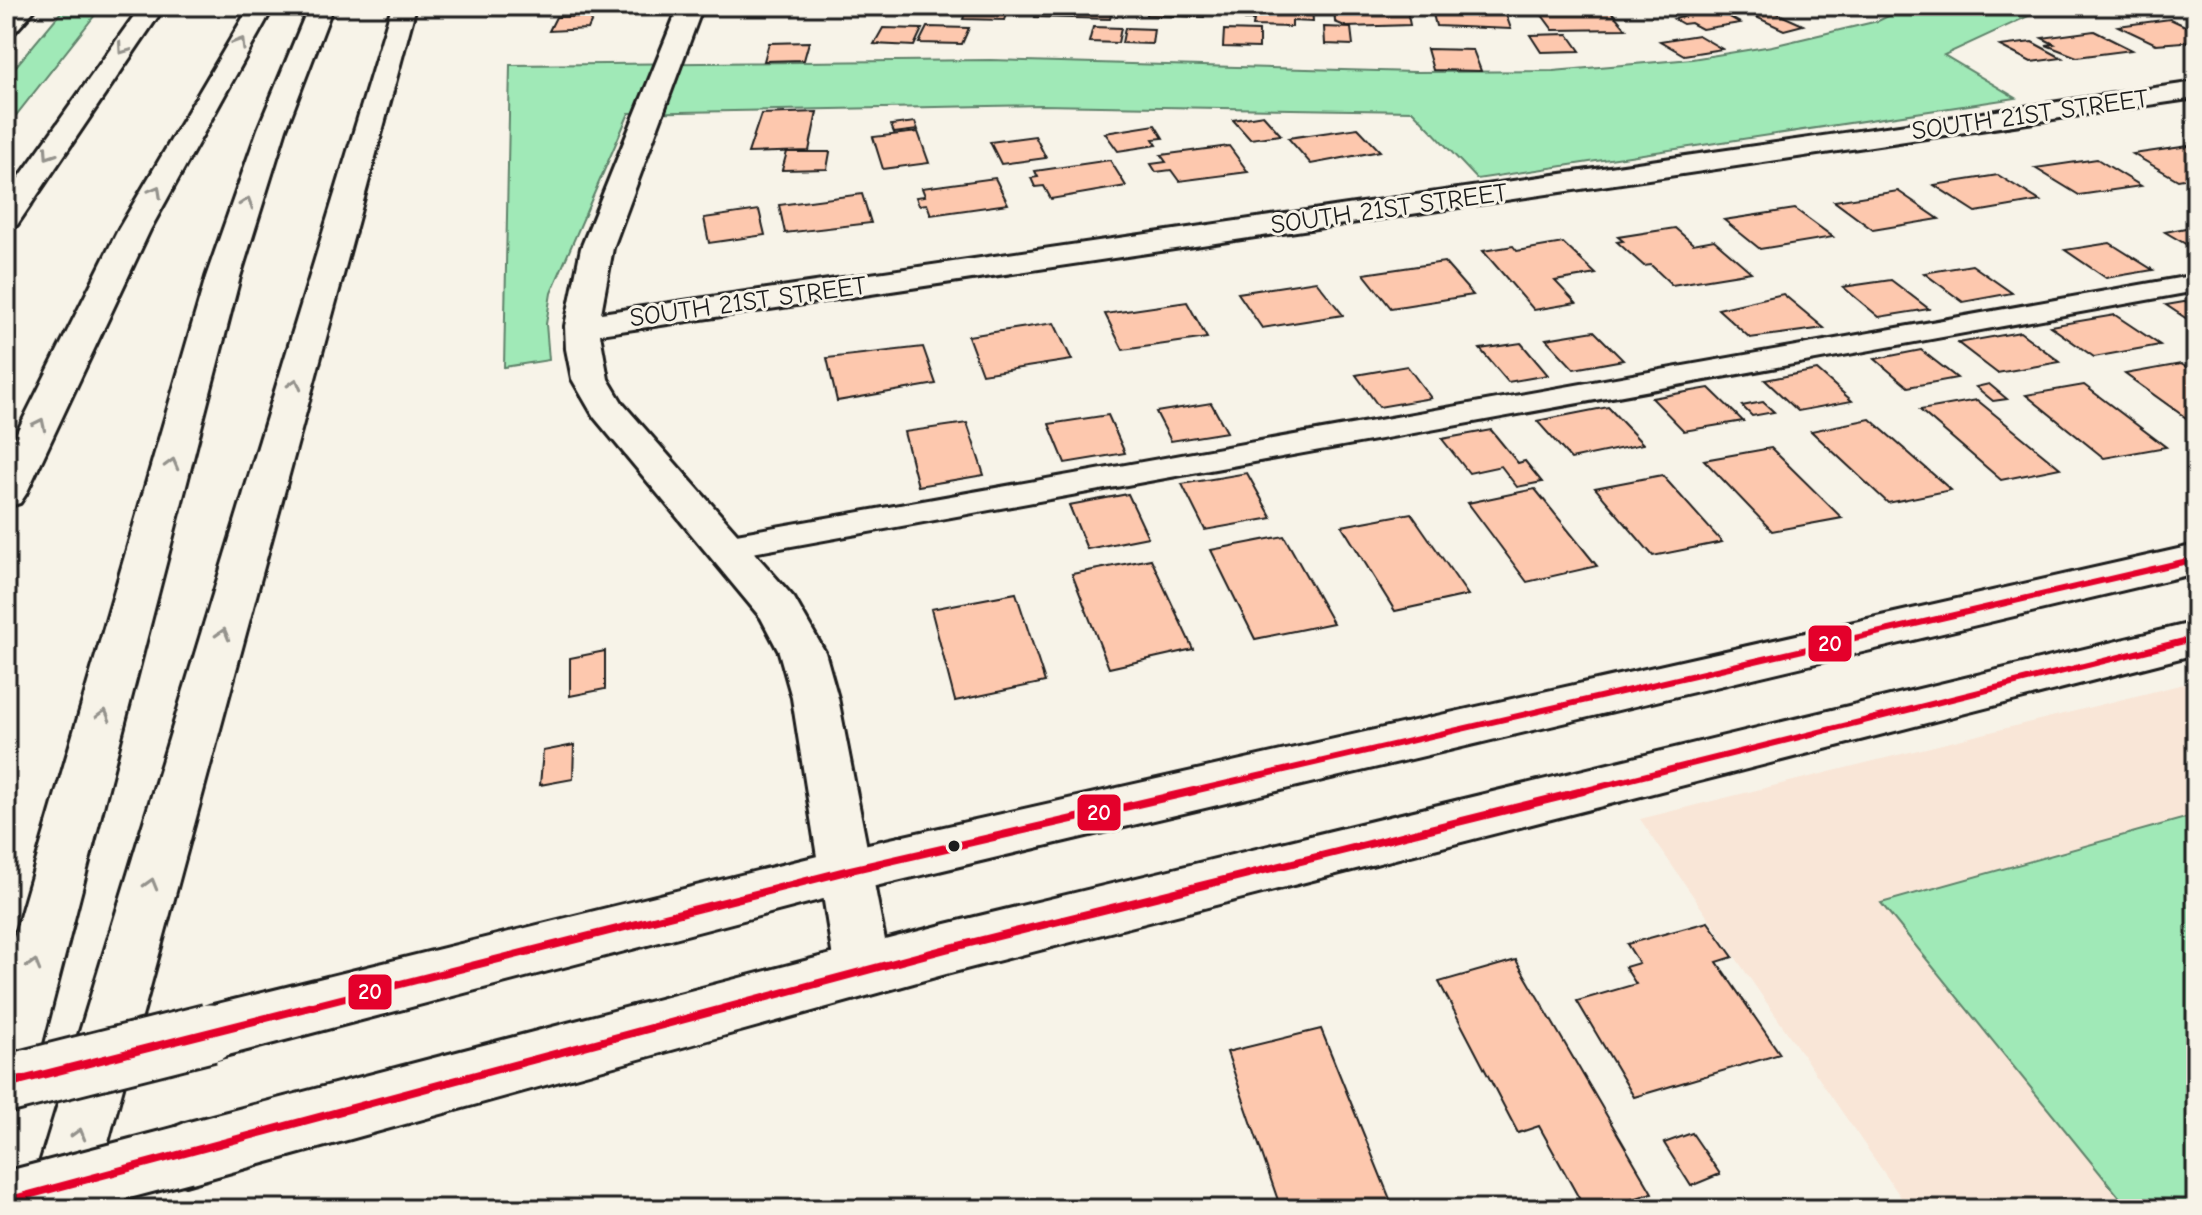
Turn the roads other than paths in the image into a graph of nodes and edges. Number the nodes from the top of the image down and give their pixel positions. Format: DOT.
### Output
graph roads {
  1 [pos="26,6"];
  2 [pos="153,6"];
  3 [pos="262,6"];
  4 [pos="321,6"];
  5 [pos="404,6"];
  6 [pos="691,6"];
  7 [pos="6,27"];
  8 [pos="2196,90"];
  9 [pos="6,218"];
  10 [pos="2196,283"];
  11 [pos="582,326"];
  12 [pos="6,494"];
  13 [pos="725,547"];
  14 [pos="2196,559"];
  15 [pos="2196,638"];
  16 [pos="846,871"];
  17 [pos="863,971"];
  18 [pos="6,1067"];
  19 [pos="6,1084"];
  20 [pos="6,1201"];
  21 [pos="58,1209"];
  1 -- 7 [label="main road"];
  2 -- 9 [label="main road, one-way"];
  12 -- 3 [label="main road, one-way"];
  18 -- 4 [label="main road, one-way"];
  21 -- 5 [label="main road, one-way"];
  6 -- 11 [label="main road"];
  8 -- 11 [label="main road, SOUTH 21ST STREET"];
  10 -- 13 [label="lane"];
  11 -- 13 [label="main road"];
  13 -- 16 [label="main road"];
  14 -- 16 [label="main road"];
  15 -- 17 [label="main road"];
  16 -- 17 [label="main road"];
  16 -- 19 [label="main road, bridge"];
  17 -- 20 [label="main road, bridge"];
}
